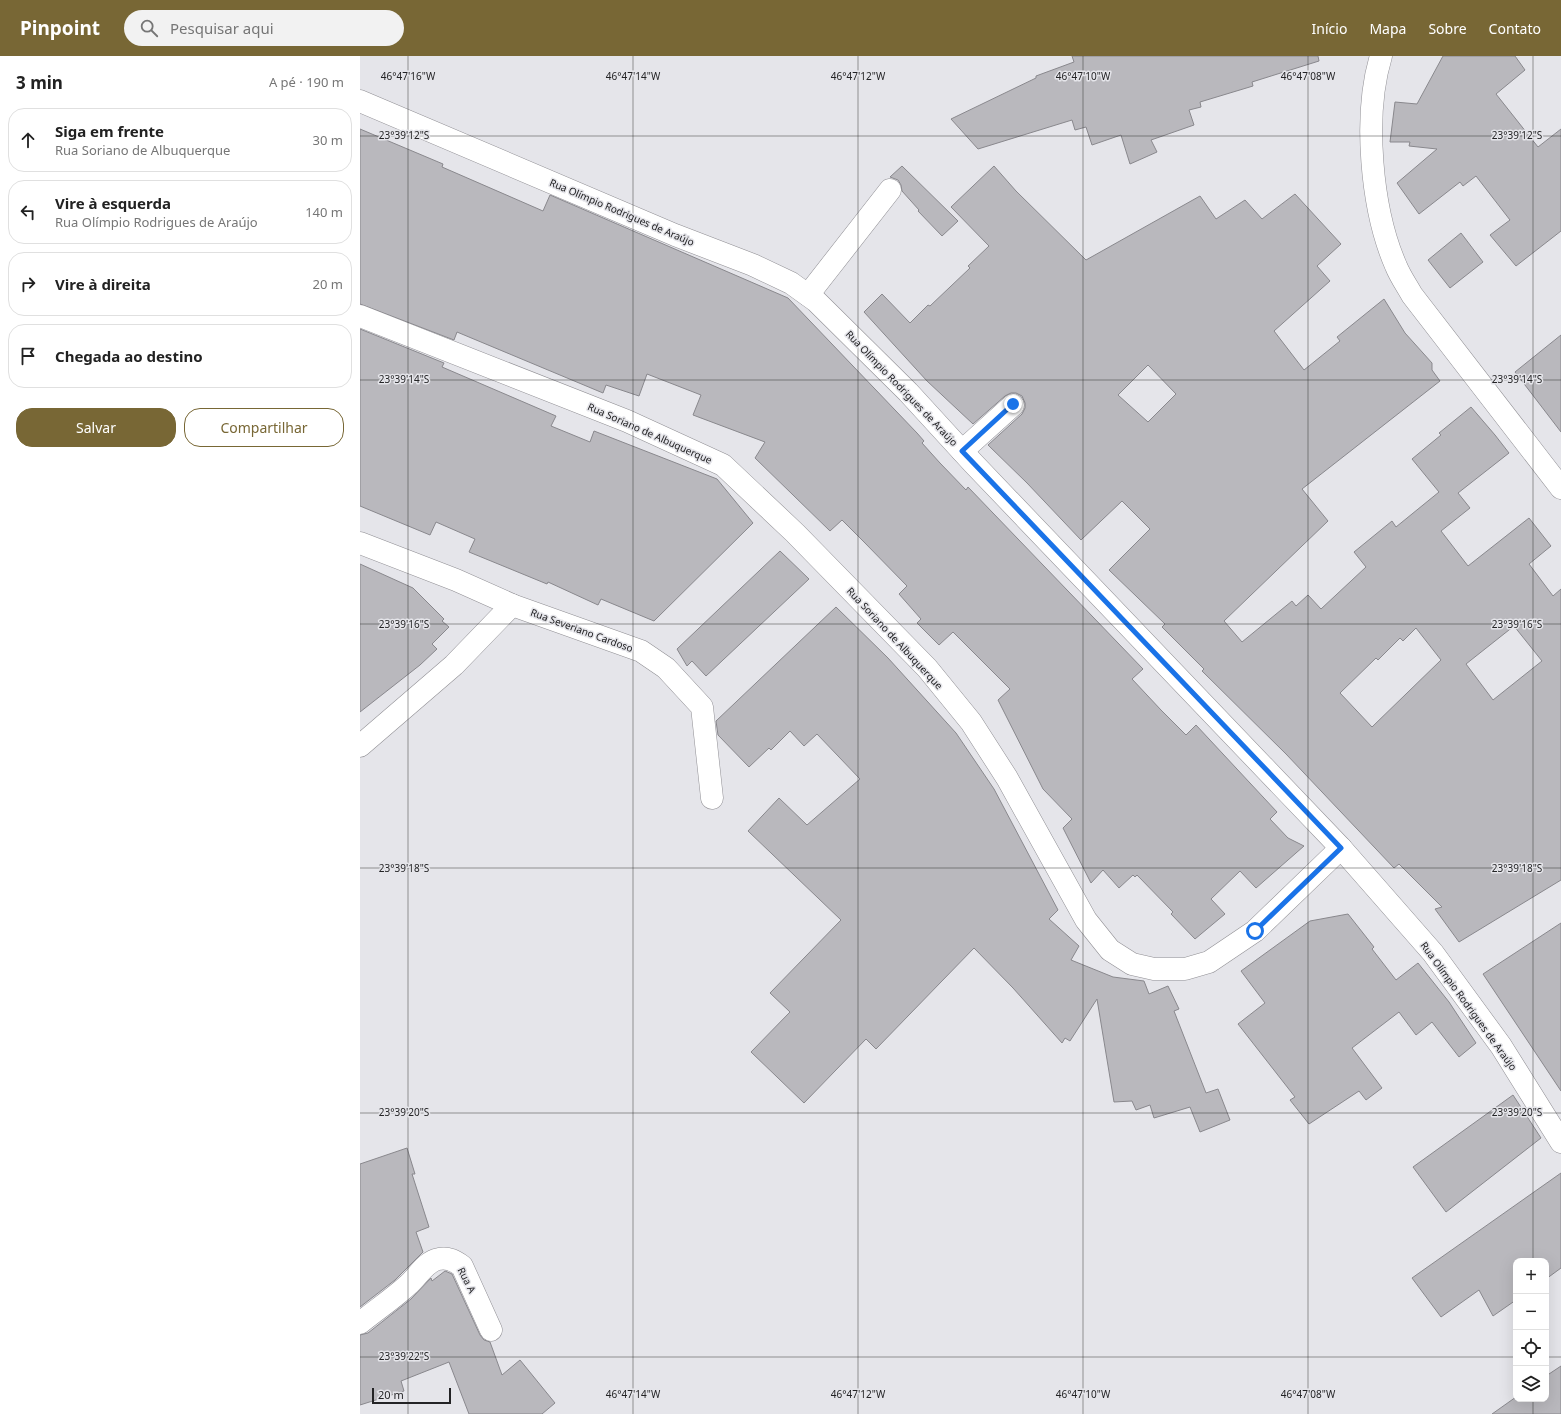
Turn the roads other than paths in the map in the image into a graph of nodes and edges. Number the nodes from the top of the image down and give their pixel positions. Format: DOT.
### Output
graph roads {
  1 [pos="1380,56"];
  2 [pos="360,101"];
  3 [pos="890,190"];
  4 [pos="808,296"];
  5 [pos="360,316"];
  6 [pos="1013,404"];
  7 [pos="962,451"];
  8 [pos="1561,488"];
  9 [pos="360,543"];
  10 [pos="512,605"];
  11 [pos="360,746"];
  12 [pos="712,798"];
  13 [pos="1341,848"];
  14 [pos="1561,1142"];
  15 [pos="360,1323"];
  16 [pos="491,1330"];
  1 -- 8 [label="street"];
  2 -- 4 [label="street, Rua Olímpio Rodrigues de Araújo"];
  3 -- 4 [label="street"];
  4 -- 7 [label="street, Rua Olímpio Rodrigues de Araújo"];
  5 -- 13 [label="street, Rua Soriano de Albuquerque"];
  6 -- 7 [label="street"];
  7 -- 13 [label="street, Rua Olímpio Rodrigues de Araújo"];
  9 -- 10 [label="street, Rua Severiano Cardoso"];
  10 -- 11 [label="street"];
  10 -- 12 [label="street, Rua Severiano Cardoso"];
  13 -- 14 [label="street, Rua Olímpio Rodrigues de Araújo"];
  15 -- 16 [label="street, Rua A"];
}
